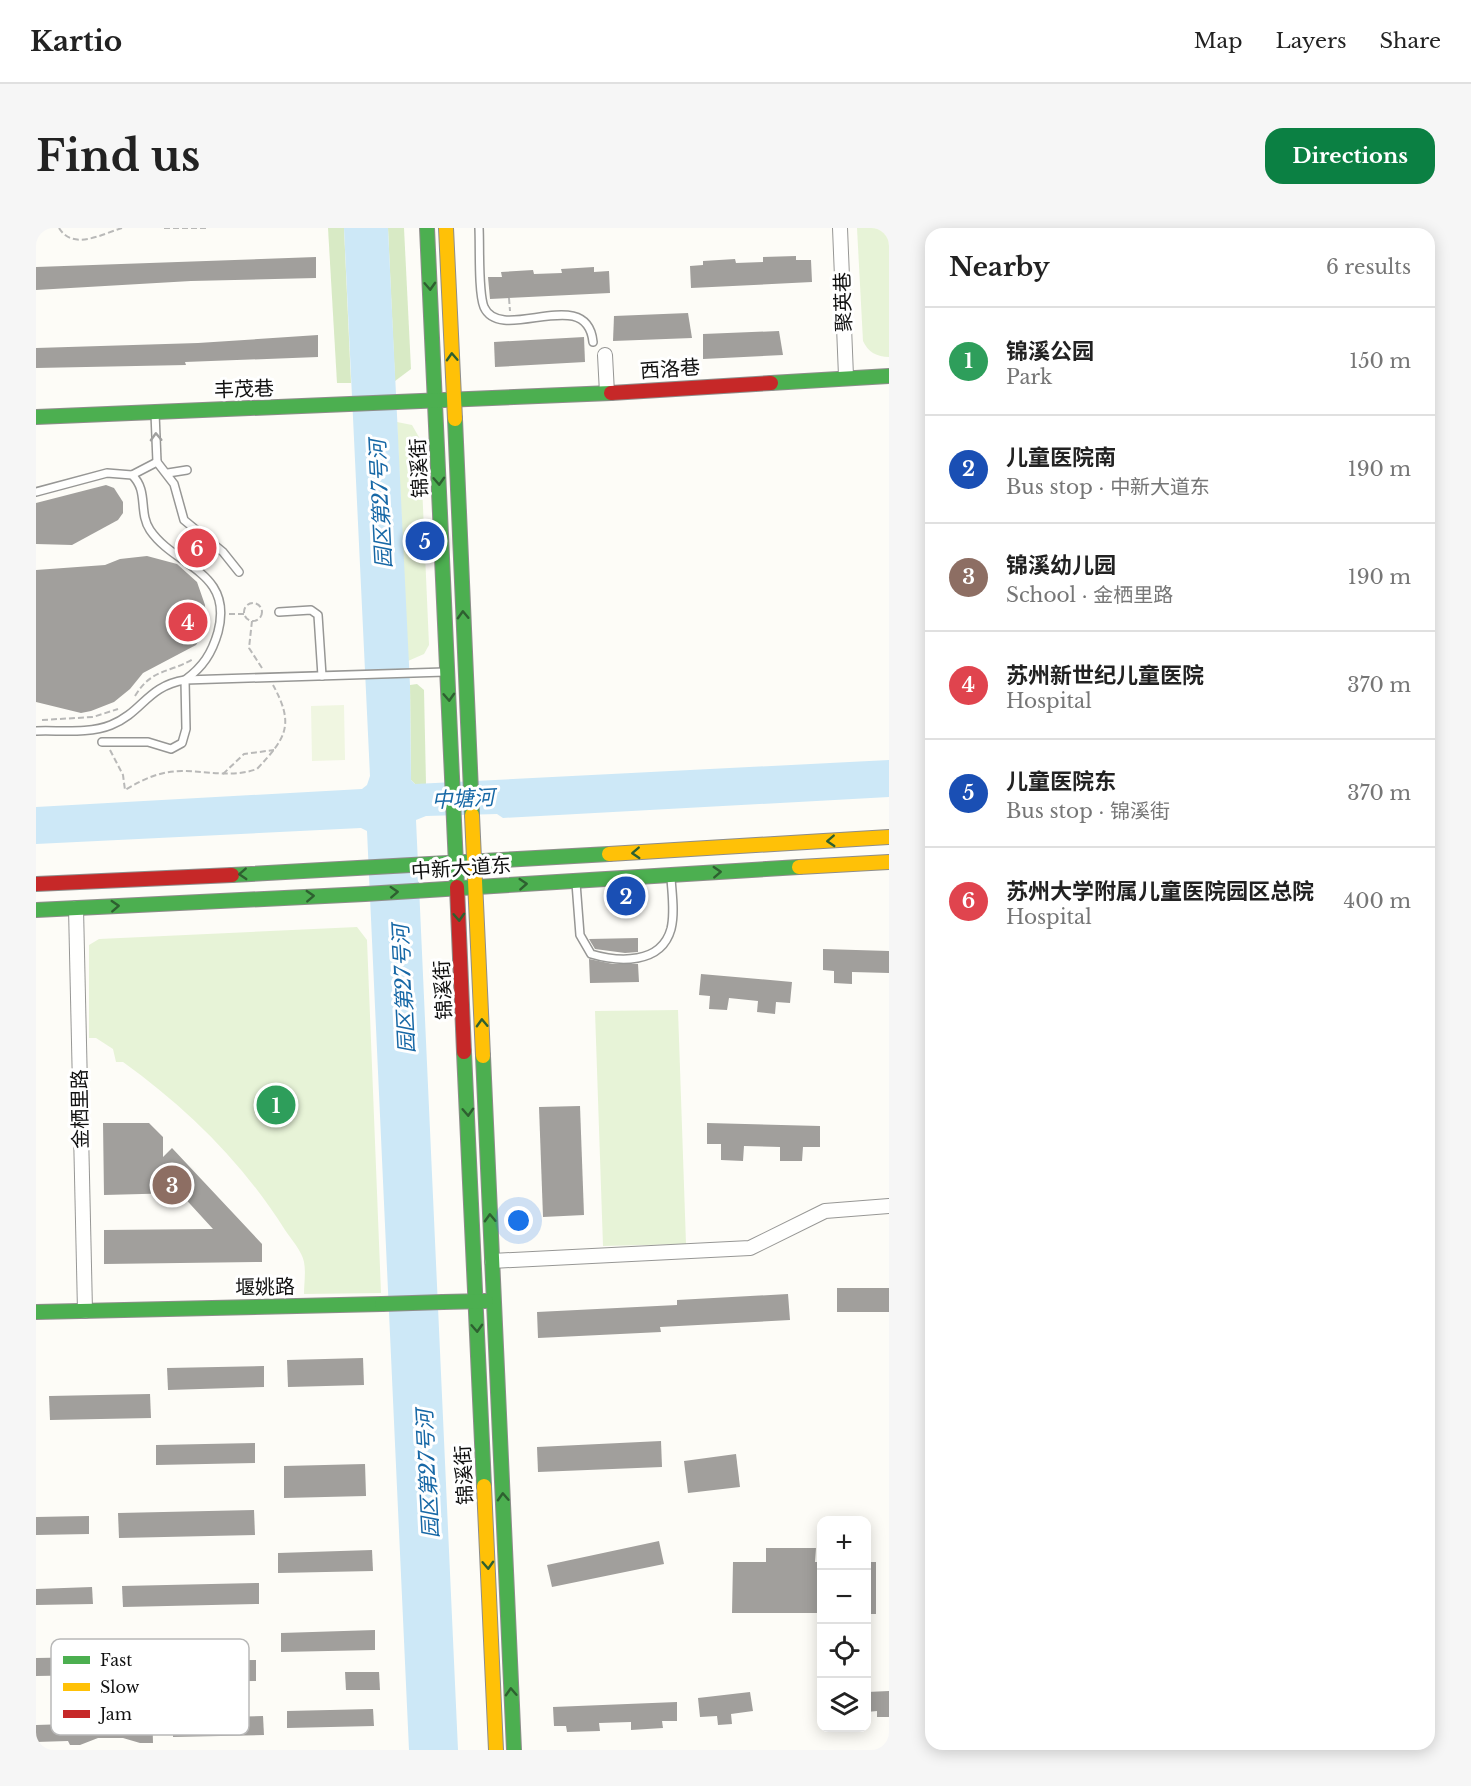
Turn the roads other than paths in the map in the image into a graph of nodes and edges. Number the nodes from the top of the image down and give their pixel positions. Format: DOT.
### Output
graph roads {
  1 [pos="427,228"];
  2 [pos="446,228"];
  3 [pos="479,228"];
  4 [pos="840,228"];
  5 [pos="593,342"];
  6 [pos="605,356"];
  7 [pos="846,376"];
  8 [pos="889,376"];
  9 [pos="607,393"];
  10 [pos="435,399"];
  11 [pos="454,399"];
  12 [pos="155,412"];
  13 [pos="36,417"];
  14 [pos="157,462"];
  15 [pos="187,470"];
  16 [pos="168,473"];
  17 [pos="132,475"];
  18 [pos="36,492"];
  19 [pos="239,572"];
  20 [pos="279,612"];
  21 [pos="448,672"];
  22 [pos="322,676"];
  23 [pos="185,680"];
  24 [pos="36,731"];
  25 [pos="102,742"];
  26 [pos="889,837"];
  27 [pos="474,862"];
  28 [pos="889,862"];
  29 [pos="457,864"];
  30 [pos="671,874"];
  31 [pos="576,880"];
  32 [pos="36,884"];
  33 [pos="476,887"];
  34 [pos="458,888"];
  35 [pos="76,908"];
  36 [pos="36,910"];
  37 [pos="889,1206"];
  38 [pos="492,1261"];
  39 [pos="476,1301"];
  40 [pos="494,1301"];
  41 [pos="85,1311"];
  42 [pos="36,1312"];
  43 [pos="496,1750"];
  44 [pos="514,1750"];
  1 -- 10 [label="main road, 锦溪街, one-way"];
  11 -- 2 [label="main road, 锦溪街, one-way"];
  3 -- 5 [label="lane"];
  4 -- 7 [label="street, 聚英巷"];
  6 -- 9 [label="street"];
  7 -- 8 [label="main road, 西洛巷"];
  7 -- 9 [label="main road, 西洛巷"];
  9 -- 11 [label="main road, 西洛巷"];
  10 -- 11 [label="main road, 丰茂巷"];
  10 -- 12 [label="main road, 丰茂巷"];
  10 -- 21 [label="main road, 锦溪街, one-way"];
  27 -- 11 [label="main road, 锦溪街, one-way"];
  12 -- 13 [label="main road, 丰茂巷"];
  14 -- 12 [label="lane, one-way"];
  14 -- 16 [label="lane"];
  14 -- 17 [label="lane"];
  15 -- 16 [label="lane"];
  16 -- 19 [label="lane"];
  17 -- 18 [label="lane"];
  17 -- 23 [label="lane"];
  20 -- 22 [label="lane"];
  21 -- 22 [label="lane"];
  21 -- 29 [label="main road, 锦溪街, one-way"];
  22 -- 23 [label="lane"];
  23 -- 24 [label="lane"];
  23 -- 25 [label="lane"];
  26 -- 27 [label="main road, 中新大道东, one-way"];
  27 -- 29 [label="main road, 中新大道东"];
  27 -- 33 [label="main road, 锦溪街"];
  30 -- 28 [label="main road, 中新大道东, one-way"];
  29 -- 32 [label="main road, 中新大道东, one-way"];
  29 -- 34 [label="main road, 锦溪街"];
  30 -- 31 [label="main road, 中新大道东"];
  30 -- 31 [label="lane"];
  33 -- 31 [label="main road, 中新大道东, one-way"];
  33 -- 34 [label="main road, 中新大道东"];
  38 -- 33 [label="main road, 锦溪街, one-way"];
  35 -- 34 [label="main road, 中新大道东, one-way"];
  34 -- 39 [label="main road, 锦溪街, one-way"];
  35 -- 36 [label="main road, 中新大道东"];
  35 -- 41 [label="street, 金栖里路"];
  37 -- 38 [label="street"];
  38 -- 40 [label="main road, 锦溪街"];
  39 -- 40 [label="main road, 堰姚路"];
  39 -- 41 [label="main road, 堰姚路, bridge"];
  39 -- 43 [label="main road, 锦溪街, one-way"];
  44 -- 40 [label="main road, 锦溪街, one-way"];
  41 -- 42 [label="main road, 堰姚路"];
}
